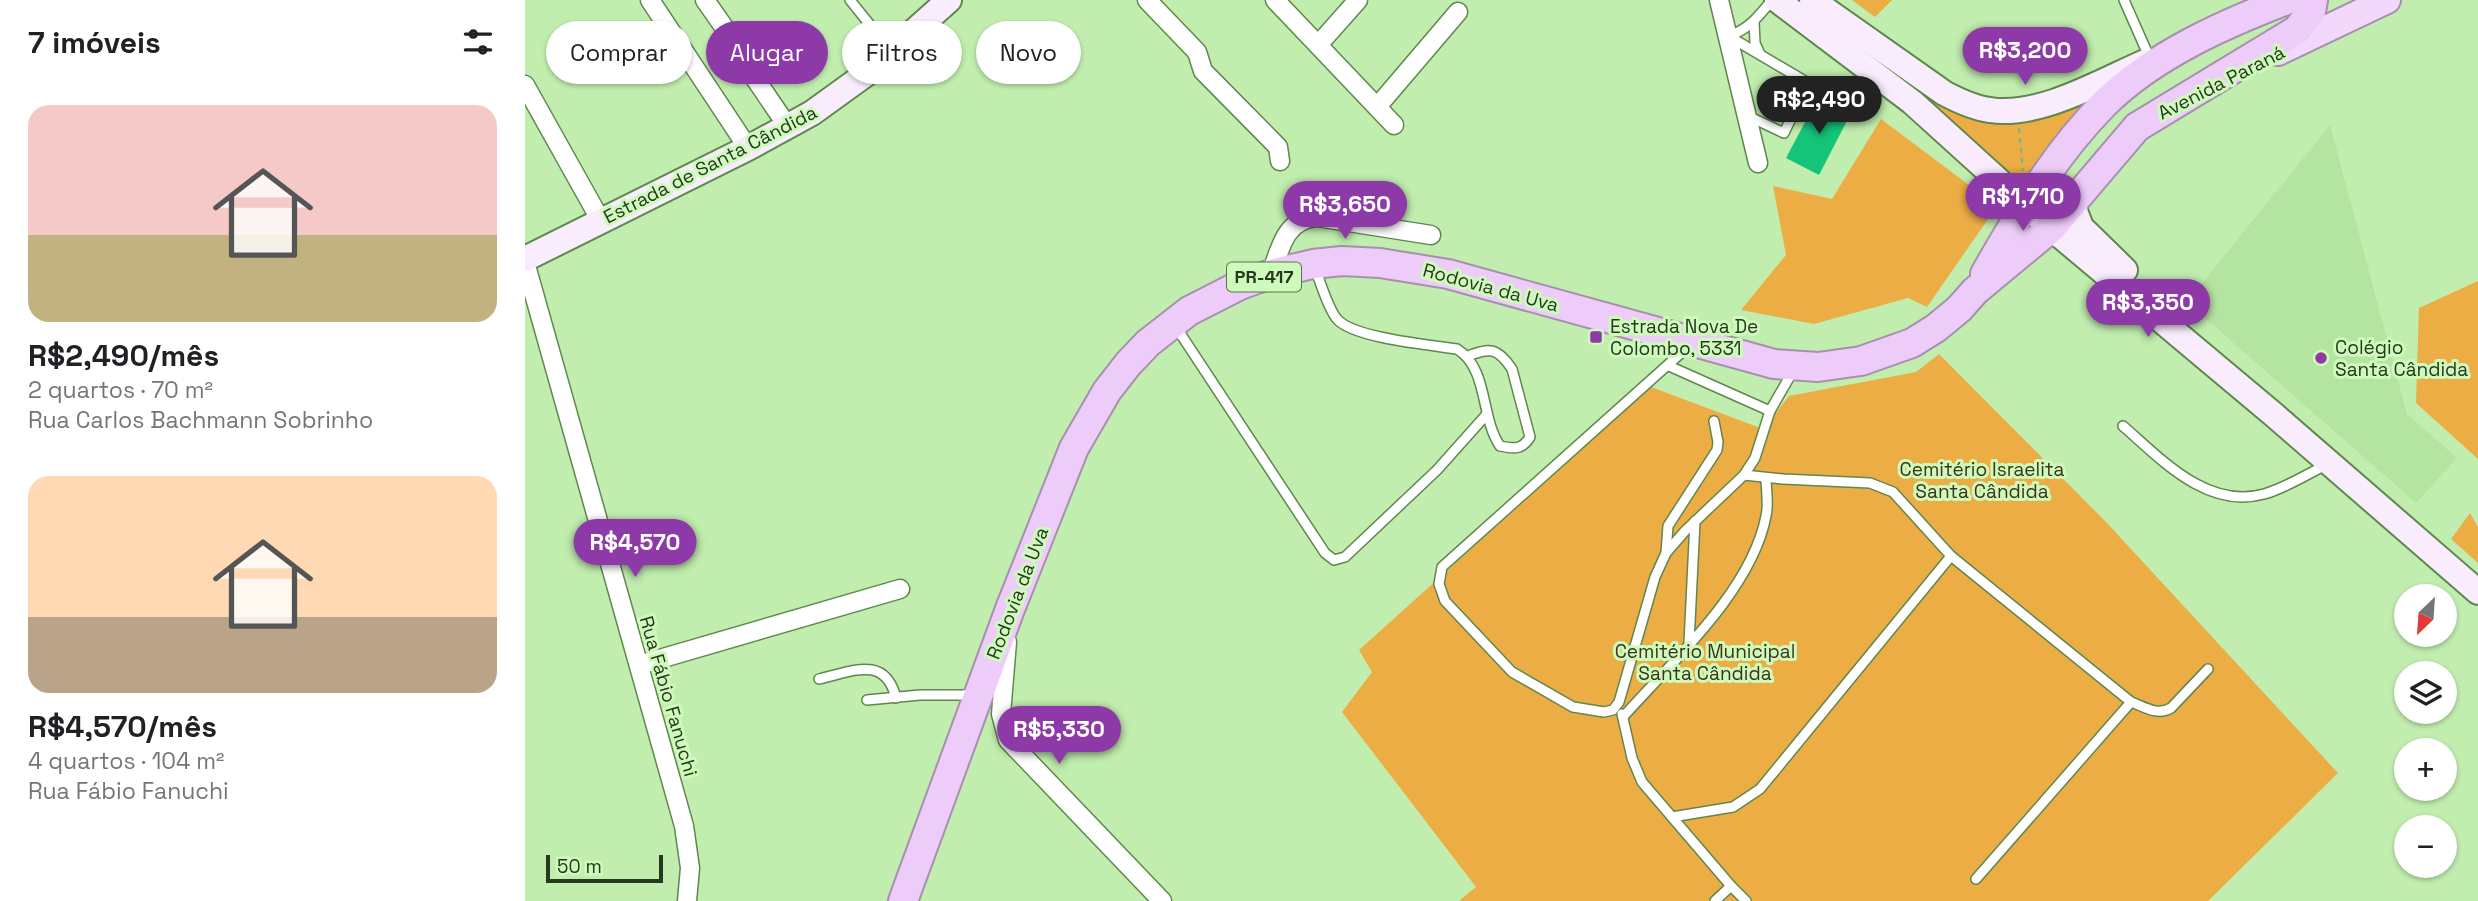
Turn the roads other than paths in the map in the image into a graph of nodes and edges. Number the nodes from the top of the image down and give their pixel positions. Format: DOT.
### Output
graph roads {
  1 [pos="649,0"];
  2 [pos="705,0"];
  3 [pos="850,0"];
  4 [pos="949,0"];
  5 [pos="1147,0"];
  6 [pos="1275,0"];
  7 [pos="1358,0"];
  8 [pos="1719,0"];
  9 [pos="1775,0"];
  10 [pos="1802,0"];
  11 [pos="1812,0"];
  12 [pos="2124,0"];
  13 [pos="2388,0"];
  14 [pos="2290,3"];
  15 [pos="2367,6"];
  16 [pos="1458,12"];
  17 [pos="867,21"];
  18 [pos="926,21"];
  19 [pos="1753,22"];
  20 [pos="1860,34"];
  21 [pos="1729,36"];
  22 [pos="2194,41"];
  23 [pos="1318,46"];
  24 [pos="1761,55"];
  25 [pos="2150,60"];
  26 [pos="2214,82"];
  27 [pos="853,84"];
  28 [pos="525,85"];
  29 [pos="1377,107"];
  30 [pos="1747,115"];
  31 [pos="1394,125"];
  32 [pos="788,127"];
  33 [pos="748,148"];
  34 [pos="1280,161"];
  35 [pos="1758,163"];
  36 [pos="2072,203"];
  37 [pos="2025,204"];
  38 [pos="601,220"];
  39 [pos="2051,228"];
  40 [pos="1431,235"];
  41 [pos="525,261"];
  42 [pos="1313,264"];
  43 [pos="1271,274"];
  44 [pos="1975,292"];
  45 [pos="1173,322"];
  46 [pos="1692,343"];
  47 [pos="1468,356"];
  48 [pos="1668,366"];
  49 [pos="1796,367"];
  50 [pos="1770,411"];
  51 [pos="1487,414"];
  52 [pos="2273,414"];
  53 [pos="1714,421"];
  54 [pos="2123,426"];
  55 [pos="2330,463"];
  56 [pos="1744,475"];
  57 [pos="1766,478"];
  58 [pos="1695,521"];
  59 [pos="1666,553"];
  60 [pos="1951,556"];
  61 [pos="900,589"];
  62 [pos="2478,592"];
  63 [pos="1010,609"];
  64 [pos="1689,643"];
  65 [pos="639,665"];
  66 [pos="2208,669"];
  67 [pos="819,679"];
  68 [pos="978,695"];
  69 [pos="896,698"];
  70 [pos="867,701"];
  71 [pos="1619,702"];
  72 [pos="2131,702"];
  73 [pos="1623,717"];
  74 [pos="1672,817"];
  75 [pos="1976,879"];
  76 [pos="1731,886"];
  77 [pos="687,901"];
  78 [pos="903,901"];
  79 [pos="1162,901"];
  80 [pos="1716,901"];
  81 [pos="1746,901"];
  1 -- 33 [label="street"];
  2 -- 32 [label="street"];
  3 -- 17 [label="lane"];
  4 -- 18 [label="main road, Estrada de Santa Cândida"];
  5 -- 34 [label="street"];
  6 -- 23 [label="street"];
  7 -- 23 [label="street"];
  8 -- 21 [label="street"];
  9 -- 19 [label="lane"];
  9 -- 37 [label="main road"];
  10 -- 20 [label="main road"];
  11 -- 20 [label="main road"];
  12 -- 25 [label="lane"];
  13 -- 15 [label="main road, Avenida Paraná"];
  14 -- 22 [label="highway"];
  14 -- 26 [label="highway"];
  15 -- 26 [label="main road, Avenida Paraná"];
  16 -- 29 [label="street"];
  19 -- 21 [label="lane"];
  19 -- 24 [label="lane"];
  20 -- 25 [label="main road"];
  21 -- 24 [label="lane"];
  21 -- 30 [label="street"];
  22 -- 25 [label="main road"];
  22 -- 37 [label="highway"];
  23 -- 29 [label="street"];
  24 -- 30 [label="lane"];
  26 -- 36 [label="highway, Avenida Paraná"];
  27 -- 32 [label="main road, Estrada de Santa Cândida"];
  28 -- 38 [label="street"];
  29 -- 31 [label="street"];
  30 -- 35 [label="street"];
  32 -- 33 [label="main road, Estrada de Santa Cândida"];
  33 -- 38 [label="main road, Estrada de Santa Cândida"];
  36 -- 39 [label="highway, Avenida Paraná"];
  36 -- 52 [label="main road"];
  37 -- 39 [label="main road"];
  37 -- 44 [label="highway, Rodovia da Uva / PR-417"];
  38 -- 41 [label="main road, Estrada de Santa Cândida"];
  39 -- 44 [label="highway, Rodovia da Uva / PR-417"];
  39 -- 52 [label="main road"];
  40 -- 43 [label="street"];
  41 -- 65 [label="street, Rua Fábio Fanuchi"];
  42 -- 43 [label="highway, Rodovia da Uva / PR-417"];
  42 -- 46 [label="highway, Rodovia da Uva / PR-417"];
  42 -- 47 [label="lane"];
  43 -- 45 [label="highway, Rodovia da Uva / PR-417"];
  44 -- 49 [label="highway, Rodovia da Uva / PR-417"];
  45 -- 51 [label="lane"];
  45 -- 63 [label="highway, Rodovia da Uva / PR-417"];
  46 -- 48 [label="lane"];
  46 -- 49 [label="highway, Rodovia da Uva / PR-417"];
  47 -- 51 [label="lane"];
  47 -- 51 [label="lane"];
  48 -- 50 [label="lane"];
  48 -- 71 [label="lane"];
  49 -- 50 [label="lane"];
  50 -- 56 [label="lane"];
  52 -- 55 [label="main road"];
  53 -- 59 [label="lane"];
  54 -- 55 [label="lane"];
  55 -- 62 [label="main road"];
  56 -- 57 [label="lane"];
  56 -- 58 [label="lane"];
  57 -- 60 [label="lane"];
  57 -- 64 [label="lane"];
  58 -- 59 [label="lane"];
  58 -- 64 [label="lane"];
  59 -- 71 [label="lane"];
  60 -- 72 [label="lane"];
  60 -- 74 [label="lane"];
  61 -- 65 [label="street"];
  63 -- 68 [label="highway, Rodovia da Uva / PR-417"];
  63 -- 79 [label="street"];
  64 -- 73 [label="lane"];
  65 -- 77 [label="street, Rua Fábio Fanuchi"];
  66 -- 72 [label="lane"];
  67 -- 69 [label="lane"];
  68 -- 69 [label="lane"];
  68 -- 78 [label="highway, Rodovia da Uva / PR-417"];
  69 -- 70 [label="lane"];
  71 -- 73 [label="lane"];
  72 -- 75 [label="lane"];
  73 -- 74 [label="lane"];
  74 -- 76 [label="lane"];
  76 -- 80 [label="lane"];
  76 -- 81 [label="lane"];
}
